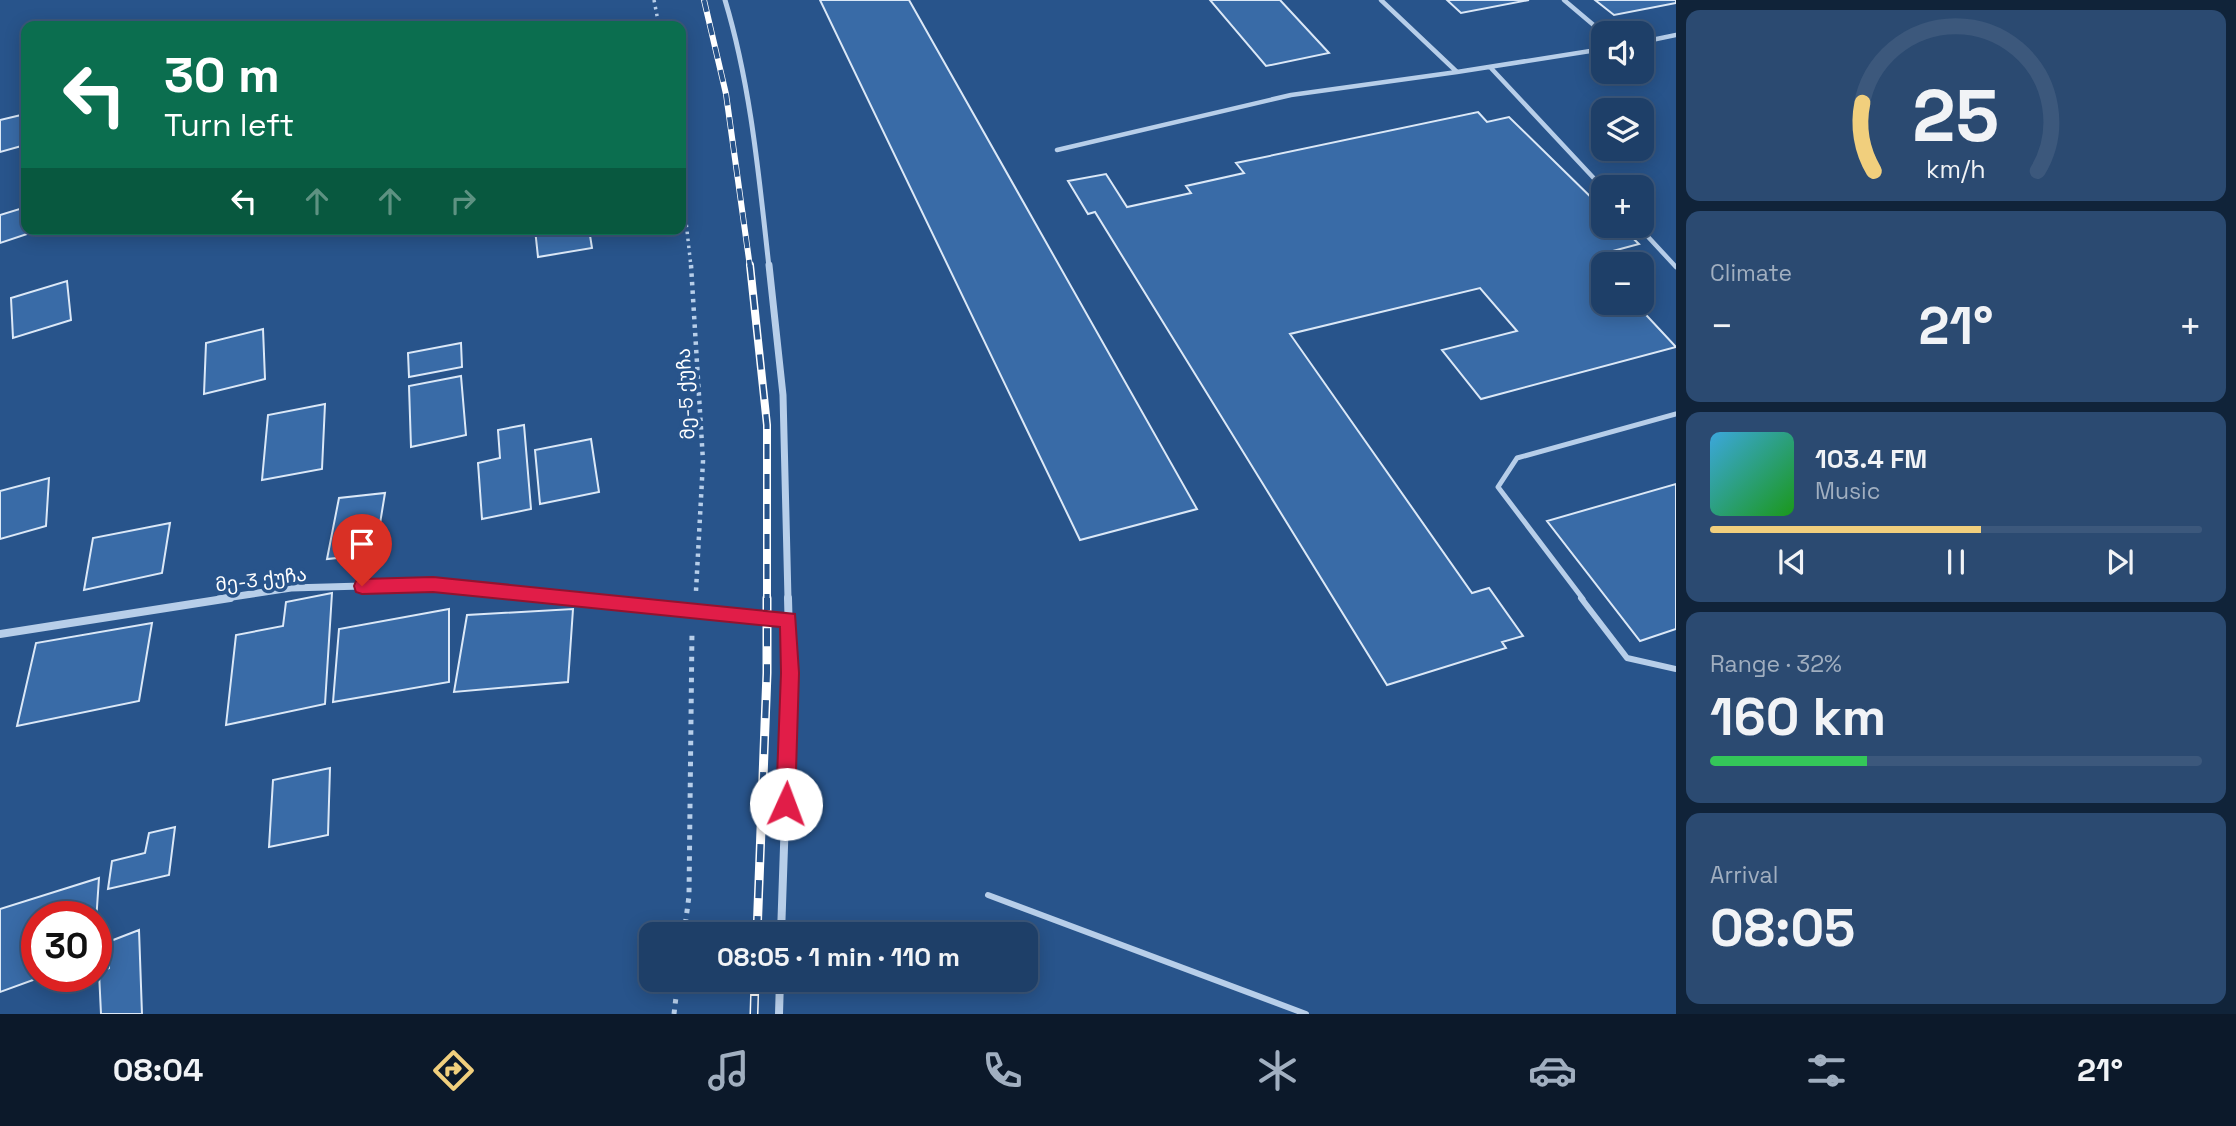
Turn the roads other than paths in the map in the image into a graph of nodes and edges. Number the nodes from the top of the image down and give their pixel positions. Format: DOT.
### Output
graph roads {
  1 [pos="725,0"];
  2 [pos="1381,0"];
  3 [pos="1564,0"];
  4 [pos="1591,23"];
  5 [pos="1676,35"];
  6 [pos="1654,40"];
  7 [pos="1591,51"];
  8 [pos="1490,66"];
  9 [pos="1457,72"];
  10 [pos="1057,150"];
  11 [pos="1591,175"];
  12 [pos="1649,238"];
  13 [pos="1676,267"];
  14 [pos="1676,414"];
  15 [pos="789,620"];
  16 [pos="0,634"];
  17 [pos="1676,669"];
  18 [pos="988,895"];
  19 [pos="781,922"];
  20 [pos="780,992"];
  21 [pos="779,1014"];
  22 [pos="1307,1014"];
  1 -- 15 [label="street"];
  2 -- 9 [label="lane"];
  3 -- 4 [label="lane"];
  5 -- 6 [label="lane"];
  7 -- 8 [label="lane"];
  8 -- 9 [label="lane"];
  8 -- 11 [label="lane"];
  9 -- 10 [label="lane"];
  12 -- 13 [label="lane"];
  14 -- 17 [label="lane"];
  15 -- 16 [label="street, მე-3 ქუჩა"];
  15 -- 19 [label="street"];
  18 -- 22 [label="lane"];
  20 -- 21 [label="street"];
}
